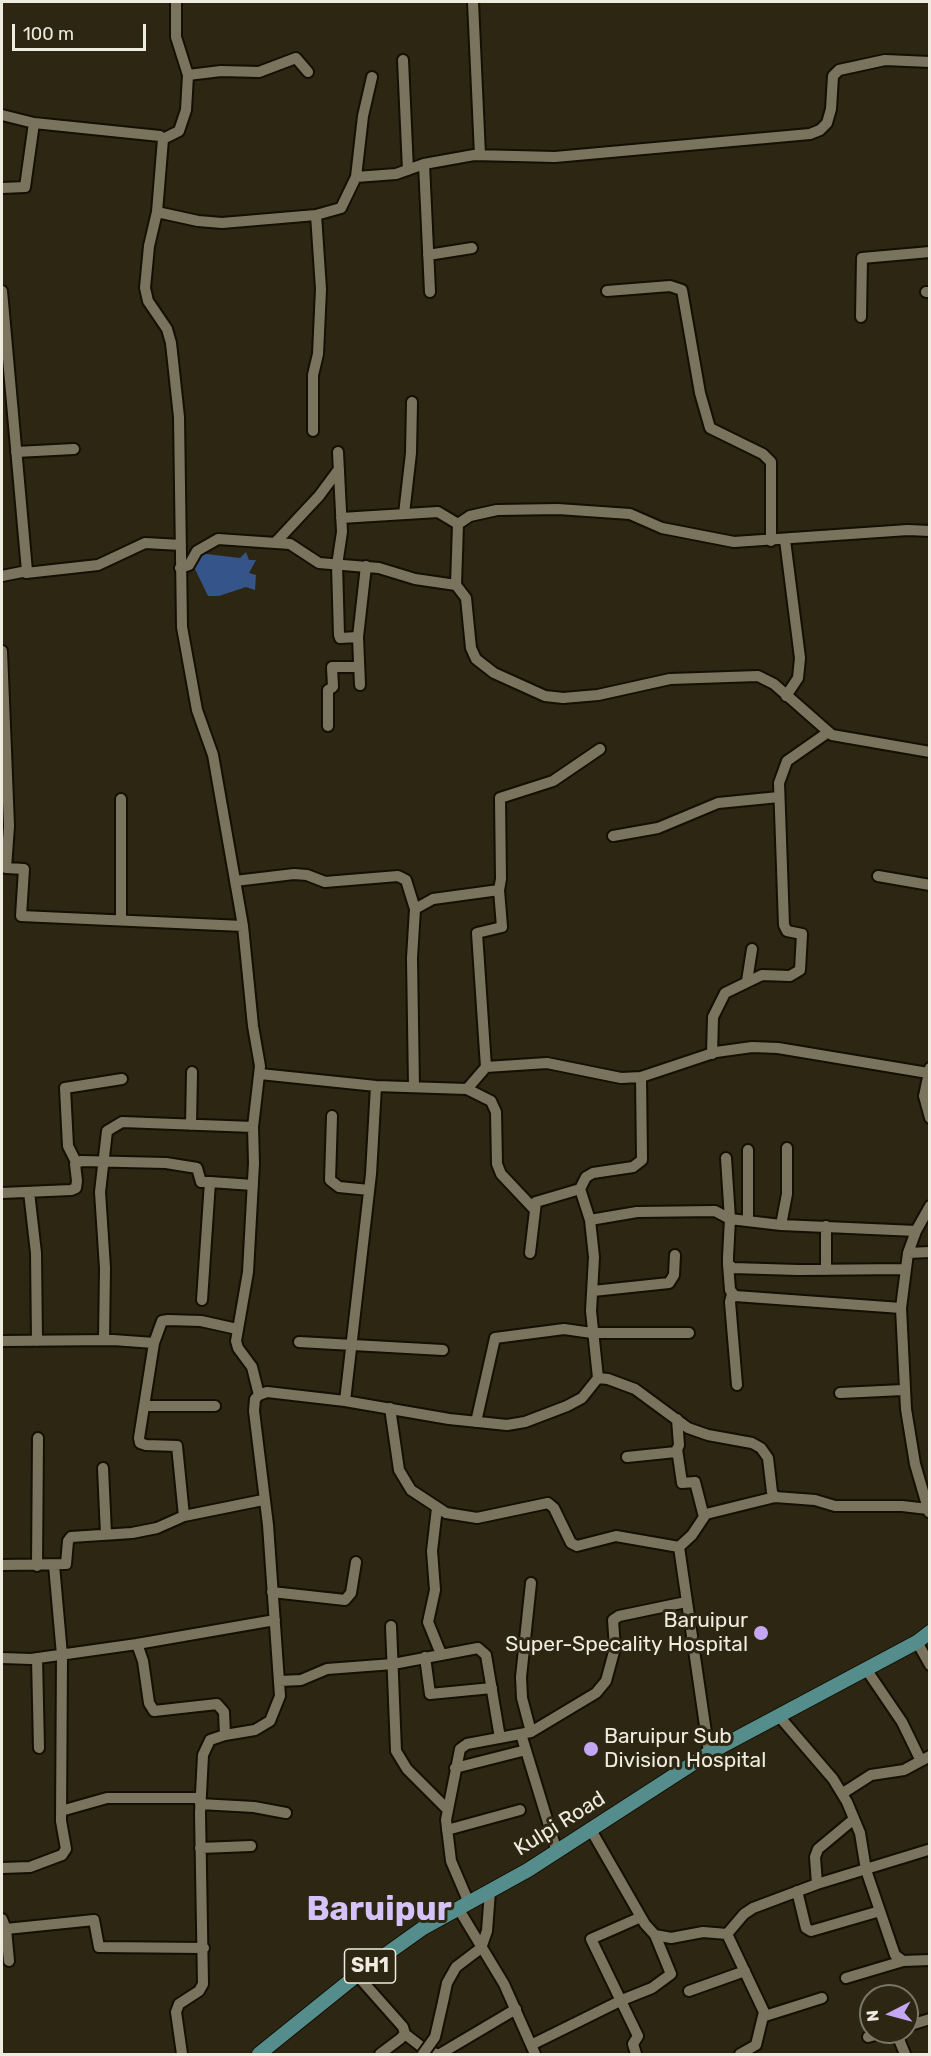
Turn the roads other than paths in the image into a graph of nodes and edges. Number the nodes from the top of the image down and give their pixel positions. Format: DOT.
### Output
graph roads {
  1 [pos="176,2"];
  2 [pos="472,2"];
  3 [pos="404,60"];
  4 [pos="930,62"];
  5 [pos="308,72"];
  6 [pos="188,75"];
  7 [pos="372,77"];
  8 [pos="2,115"];
  9 [pos="34,123"];
  10 [pos="163,139"];
  11 [pos="480,155"];
  12 [pos="424,164"];
  13 [pos="408,170"];
  14 [pos="356,177"];
  15 [pos="2,189"];
  16 [pos="158,212"];
  17 [pos="316,215"];
  18 [pos="472,248"];
  19 [pos="930,252"];
  20 [pos="428,255"];
  21 [pos="2,291"];
  22 [pos="607,291"];
  23 [pos="430,292"];
  24 [pos="861,317"];
  25 [pos="5,360"];
  26 [pos="412,402"];
  27 [pos="313,431"];
  28 [pos="74,449"];
  29 [pos="16,452"];
  30 [pos="338,452"];
  31 [pos="339,469"];
  32 [pos="404,514"];
  33 [pos="341,518"];
  34 [pos="458,524"];
  35 [pos="930,531"];
  36 [pos="785,540"];
  37 [pos="771,541"];
  38 [pos="274,543"];
  39 [pos="181,545"];
  40 [pos="337,564"];
  41 [pos="366,566"];
  42 [pos="180,568"];
  43 [pos="26,573"];
  44 [pos="2,576"];
  45 [pos="456,585"];
  46 [pos="358,637"];
  47 [pos="2,651"];
  48 [pos="359,667"];
  49 [pos="360,685"];
  50 [pos="786,696"];
  51 [pos="3,704"];
  52 [pos="328,726"];
  53 [pos="827,733"];
  54 [pos="600,749"];
  55 [pos="930,752"];
  56 [pos="779,797"];
  57 [pos="121,799"];
  58 [pos="613,836"];
  59 [pos="4,867"];
  60 [pos="878,876"];
  61 [pos="235,881"];
  62 [pos="930,885"];
  63 [pos="499,890"];
  64 [pos="415,909"];
  65 [pos="121,919"];
  66 [pos="243,926"];
  67 [pos="752,949"];
  68 [pos="747,981"];
  69 [pos="712,1054"];
  70 [pos="486,1066"];
  71 [pos="929,1071"];
  72 [pos="192,1072"];
  73 [pos="260,1074"];
  74 [pos="641,1077"];
  75 [pos="122,1079"];
  76 [pos="376,1086"];
  77 [pos="414,1087"];
  78 [pos="467,1089"];
  79 [pos="332,1116"];
  80 [pos="930,1118"];
  81 [pos="191,1125"];
  82 [pos="253,1127"];
  83 [pos="787,1148"];
  84 [pos="748,1150"];
  85 [pos="726,1158"];
  86 [pos="103,1161"];
  87 [pos="76,1162"];
  88 [pos="210,1182"];
  89 [pos="253,1185"];
  90 [pos="580,1189"];
  91 [pos="369,1190"];
  92 [pos="29,1192"];
  93 [pos="2,1194"];
  94 [pos="930,1206"];
  95 [pos="534,1209"];
  96 [pos="730,1219"];
  97 [pos="590,1220"];
  98 [pos="748,1221"];
  99 [pos="781,1225"];
  100 [pos="826,1226"];
  101 [pos="916,1231"];
  102 [pos="930,1252"];
  103 [pos="530,1253"];
  104 [pos="908,1253"];
  105 [pos="675,1255"];
  106 [pos="728,1264"];
  107 [pos="905,1269"];
  108 [pos="826,1270"];
  109 [pos="593,1292"];
  110 [pos="732,1294"];
  111 [pos="202,1300"];
  112 [pos="901,1308"];
  113 [pos="237,1329"];
  114 [pos="592,1333"];
  115 [pos="689,1333"];
  116 [pos="104,1340"];
  117 [pos="2,1341"];
  118 [pos="37,1341"];
  119 [pos="299,1342"];
  120 [pos="154,1343"];
  121 [pos="351,1345"];
  122 [pos="443,1350"];
  123 [pos="598,1378"];
  124 [pos="737,1385"];
  125 [pos="903,1390"];
  126 [pos="840,1393"];
  127 [pos="258,1395"];
  128 [pos="345,1401"];
  129 [pos="144,1406"];
  130 [pos="215,1406"];
  131 [pos="390,1408"];
  132 [pos="677,1419"];
  133 [pos="476,1422"];
  134 [pos="38,1438"];
  135 [pos="678,1449"];
  136 [pos="627,1457"];
  137 [pos="103,1468"];
  138 [pos="775,1497"];
  139 [pos="263,1500"];
  140 [pos="437,1508"];
  141 [pos="929,1511"];
  142 [pos="184,1516"];
  143 [pos="704,1516"];
  144 [pos="106,1534"];
  145 [pos="679,1547"];
  146 [pos="356,1562"];
  147 [pos="2,1565"];
  148 [pos="54,1565"];
  149 [pos="37,1566"];
  150 [pos="531,1583"];
  151 [pos="272,1592"];
  152 [pos="686,1602"];
  153 [pos="275,1620"];
  154 [pos="391,1626"];
  155 [pos="930,1632"];
  156 [pos="917,1642"];
  157 [pos="137,1644"];
  158 [pos="441,1654"];
  159 [pos="62,1655"];
  160 [pos="425,1657"];
  161 [pos="2,1658"];
  162 [pos="37,1658"];
  163 [pos="393,1664"];
  164 [pos="930,1665"];
  165 [pos="866,1669"];
  166 [pos="280,1681"];
  167 [pos="492,1688"];
  168 [pos="778,1715"];
  169 [pos="526,1733"];
  170 [pos="225,1735"];
  171 [pos="500,1738"];
  172 [pos="39,1748"];
  173 [pos="526,1750"];
  174 [pos="709,1753"];
  175 [pos="925,1759"];
  176 [pos="455,1768"];
  177 [pos="843,1793"];
  178 [pos="200,1802"];
  179 [pos="447,1809"];
  180 [pos="520,1810"];
  181 [pos="61,1811"];
  182 [pos="286,1813"];
  183 [pos="854,1819"];
  184 [pos="447,1830"];
  185 [pos="591,1830"];
  186 [pos="251,1846"];
  187 [pos="200,1848"];
  188 [pos="928,1850"];
  189 [pos="557,1852"];
  190 [pos="2,1868"];
  191 [pos="866,1870"];
  192 [pos="817,1884"];
  193 [pos="490,1891"];
  194 [pos="797,1891"];
  195 [pos="463,1905"];
  196 [pos="880,1911"];
  197 [pos="641,1917"];
  198 [pos="4,1924"];
  199 [pos="727,1934"];
  200 [pos="655,1935"];
  201 [pos="481,1947"];
  202 [pos="204,1948"];
  203 [pos="930,1960"];
  204 [pos="9,1961"];
  205 [pos="903,1961"];
  206 [pos="745,1971"];
  207 [pos="357,1975"];
  208 [pos="846,1978"];
  209 [pos="689,1991"];
  210 [pos="822,1998"];
  211 [pos="622,2000"];
  212 [pos="516,2009"];
  213 [pos="765,2016"];
  214 [pos="405,2034"];
  215 [pos="533,2050"];
  216 [pos="182,2055"];
  217 [pos="259,2055"];
  218 [pos="380,2055"];
  219 [pos="423,2055"];
  220 [pos="439,2055"];
  221 [pos="636,2055"];
  222 [pos="740,2055"];
  1 -- 6 [label="street"];
  2 -- 11 [label="street"];
  3 -- 13 [label="street"];
  4 -- 11 [label="street"];
  5 -- 6 [label="street"];
  6 -- 10 [label="street"];
  7 -- 14 [label="street"];
  8 -- 9 [label="street"];
  9 -- 10 [label="street"];
  9 -- 15 [label="street"];
  10 -- 16 [label="street"];
  11 -- 12 [label="street"];
  12 -- 13 [label="street"];
  12 -- 20 [label="street"];
  13 -- 14 [label="street"];
  14 -- 17 [label="street"];
  16 -- 17 [label="street"];
  16 -- 39 [label="street"];
  17 -- 27 [label="street"];
  18 -- 20 [label="street"];
  19 -- 24 [label="street"];
  20 -- 23 [label="street"];
  21 -- 25 [label="street"];
  22 -- 37 [label="street"];
  25 -- 29 [label="street"];
  26 -- 32 [label="street"];
  28 -- 29 [label="street"];
  29 -- 43 [label="street"];
  30 -- 31 [label="street"];
  31 -- 33 [label="street"];
  31 -- 38 [label="street"];
  32 -- 33 [label="street"];
  32 -- 34 [label="street"];
  33 -- 40 [label="street"];
  34 -- 37 [label="street"];
  34 -- 45 [label="street"];
  35 -- 36 [label="street"];
  36 -- 37 [label="street"];
  36 -- 50 [label="street"];
  38 -- 40 [label="street"];
  38 -- 42 [label="street"];
  39 -- 42 [label="street"];
  39 -- 43 [label="street"];
  40 -- 41 [label="street"];
  40 -- 46 [label="street"];
  41 -- 45 [label="street"];
  41 -- 46 [label="street"];
  42 -- 61 [label="street"];
  43 -- 44 [label="street"];
  45 -- 50 [label="street"];
  46 -- 48 [label="street"];
  47 -- 51 [label="street"];
  48 -- 49 [label="street"];
  48 -- 52 [label="street"];
  50 -- 53 [label="street"];
  51 -- 59 [label="street"];
  53 -- 55 [label="street"];
  53 -- 56 [label="street"];
  54 -- 63 [label="street"];
  56 -- 58 [label="street"];
  56 -- 68 [label="street"];
  57 -- 65 [label="street"];
  59 -- 65 [label="street"];
  60 -- 62 [label="street"];
  61 -- 64 [label="street"];
  61 -- 66 [label="street"];
  63 -- 64 [label="street"];
  63 -- 70 [label="street"];
  64 -- 77 [label="street"];
  65 -- 66 [label="street"];
  66 -- 73 [label="street"];
  67 -- 68 [label="street"];
  68 -- 69 [label="street"];
  69 -- 71 [label="street"];
  69 -- 74 [label="street"];
  70 -- 74 [label="street"];
  70 -- 78 [label="street"];
  71 -- 80 [label="street"];
  72 -- 81 [label="street"];
  73 -- 76 [label="street"];
  73 -- 82 [label="street"];
  74 -- 90 [label="street"];
  75 -- 87 [label="street"];
  76 -- 77 [label="street"];
  76 -- 91 [label="street"];
  77 -- 78 [label="street"];
  78 -- 95 [label="street"];
  79 -- 91 [label="street"];
  81 -- 82 [label="street"];
  81 -- 86 [label="street"];
  82 -- 89 [label="street"];
  83 -- 99 [label="street"];
  84 -- 98 [label="street"];
  85 -- 96 [label="street"];
  86 -- 87 [label="street"];
  86 -- 88 [label="street"];
  86 -- 116 [label="street"];
  87 -- 92 [label="street"];
  88 -- 89 [label="street"];
  88 -- 111 [label="street"];
  89 -- 113 [label="street"];
  90 -- 95 [label="street"];
  90 -- 97 [label="street"];
  91 -- 121 [label="street"];
  92 -- 93 [label="street"];
  92 -- 118 [label="street"];
  94 -- 101 [label="street"];
  95 -- 103 [label="street"];
  96 -- 97 [label="street"];
  96 -- 98 [label="street"];
  96 -- 106 [label="street"];
  97 -- 109 [label="street"];
  98 -- 99 [label="street"];
  99 -- 100 [label="street"];
  100 -- 101 [label="street"];
  100 -- 108 [label="street"];
  101 -- 104 [label="street"];
  102 -- 104 [label="street"];
  104 -- 107 [label="street"];
  105 -- 109 [label="street"];
  106 -- 108 [label="street"];
  106 -- 110 [label="street"];
  107 -- 108 [label="street"];
  107 -- 112 [label="street"];
  109 -- 114 [label="street"];
  110 -- 112 [label="street"];
  110 -- 124 [label="street"];
  112 -- 125 [label="street"];
  113 -- 120 [label="street"];
  113 -- 127 [label="street"];
  114 -- 115 [label="street"];
  114 -- 123 [label="street"];
  114 -- 133 [label="street"];
  116 -- 118 [label="street"];
  116 -- 120 [label="street"];
  117 -- 118 [label="street"];
  119 -- 121 [label="street"];
  120 -- 129 [label="street"];
  121 -- 122 [label="street"];
  121 -- 128 [label="street"];
  123 -- 132 [label="street"];
  123 -- 133 [label="street"];
  125 -- 126 [label="street"];
  125 -- 141 [label="street"];
  127 -- 128 [label="street"];
  127 -- 139 [label="street"];
  128 -- 131 [label="street"];
  129 -- 130 [label="street"];
  129 -- 142 [label="street"];
  131 -- 133 [label="street"];
  131 -- 140 [label="street"];
  132 -- 135 [label="street"];
  132 -- 138 [label="street"];
  134 -- 149 [label="street"];
  135 -- 136 [label="street"];
  135 -- 143 [label="street"];
  137 -- 144 [label="street"];
  138 -- 141 [label="street"];
  138 -- 143 [label="street"];
  139 -- 142 [label="street"];
  139 -- 151 [label="street"];
  140 -- 145 [label="street"];
  140 -- 158 [label="street"];
  142 -- 144 [label="street"];
  143 -- 145 [label="street"];
  144 -- 148 [label="street"];
  145 -- 152 [label="street"];
  146 -- 151 [label="street"];
  147 -- 149 [label="street"];
  148 -- 149 [label="street"];
  148 -- 159 [label="street"];
  150 -- 169 [label="street"];
  151 -- 153 [label="street"];
  152 -- 169 [label="street"];
  152 -- 174 [label="street"];
  153 -- 157 [label="street"];
  153 -- 166 [label="street"];
  154 -- 163 [label="street"];
  155 -- 156 [label="main road, Kulpi Road / SH1"];
  156 -- 164 [label="street"];
  156 -- 165 [label="main road, Kulpi Road / SH1"];
  157 -- 159 [label="street"];
  157 -- 170 [label="street"];
  158 -- 160 [label="street"];
  158 -- 167 [label="street"];
  159 -- 162 [label="street"];
  159 -- 181 [label="street"];
  160 -- 163 [label="street"];
  160 -- 167 [label="street"];
  161 -- 162 [label="street"];
  162 -- 172 [label="street"];
  163 -- 166 [label="street"];
  163 -- 179 [label="street"];
  165 -- 168 [label="main road, Kulpi Road / SH1"];
  165 -- 175 [label="street"];
  166 -- 170 [label="street"];
  167 -- 171 [label="street"];
  168 -- 174 [label="main road, Kulpi Road / SH1"];
  168 -- 177 [label="street"];
  169 -- 171 [label="street"];
  169 -- 173 [label="street"];
  170 -- 178 [label="street"];
  171 -- 176 [label="street"];
  173 -- 176 [label="street"];
  173 -- 189 [label="street"];
  174 -- 185 [label="main road, Kulpi Road / SH1"];
  175 -- 177 [label="street"];
  176 -- 179 [label="street"];
  177 -- 183 [label="street"];
  178 -- 181 [label="street"];
  178 -- 182 [label="street"];
  178 -- 187 [label="street"];
  179 -- 184 [label="street"];
  180 -- 184 [label="street"];
  181 -- 190 [label="street"];
  183 -- 191 [label="street"];
  183 -- 192 [label="street"];
  184 -- 195 [label="street"];
  185 -- 189 [label="main road, Kulpi Road / SH1"];
  185 -- 197 [label="street"];
  186 -- 187 [label="street"];
  187 -- 202 [label="street"];
  188 -- 191 [label="street"];
  189 -- 193 [label="main road, Kulpi Road / SH1"];
  191 -- 192 [label="street"];
  191 -- 196 [label="street"];
  192 -- 194 [label="street"];
  193 -- 195 [label="main road, Kulpi Road / SH1"];
  193 -- 201 [label="street"];
  194 -- 196 [label="street"];
  194 -- 199 [label="street"];
  195 -- 201 [label="street"];
  195 -- 207 [label="main road, Kulpi Road / SH1"];
  196 -- 205 [label="street"];
  197 -- 200 [label="street"];
  197 -- 211 [label="street"];
  198 -- 202 [label="street"];
  198 -- 204 [label="street"];
  199 -- 200 [label="street"];
  199 -- 206 [label="street"];
  200 -- 211 [label="street"];
  201 -- 212 [label="street"];
  201 -- 219 [label="street, bridge"];
  202 -- 216 [label="street"];
  203 -- 205 [label="street"];
  205 -- 208 [label="street"];
  206 -- 209 [label="street"];
  206 -- 213 [label="street"];
  207 -- 214 [label="street"];
  207 -- 217 [label="main road, Kulpi Road / SH1"];
  210 -- 213 [label="street"];
  211 -- 215 [label="street"];
  211 -- 221 [label="street"];
  212 -- 215 [label="street"];
  212 -- 220 [label="street"];
  213 -- 222 [label="street"];
  214 -- 218 [label="street"];
  214 -- 220 [label="street"];
}
